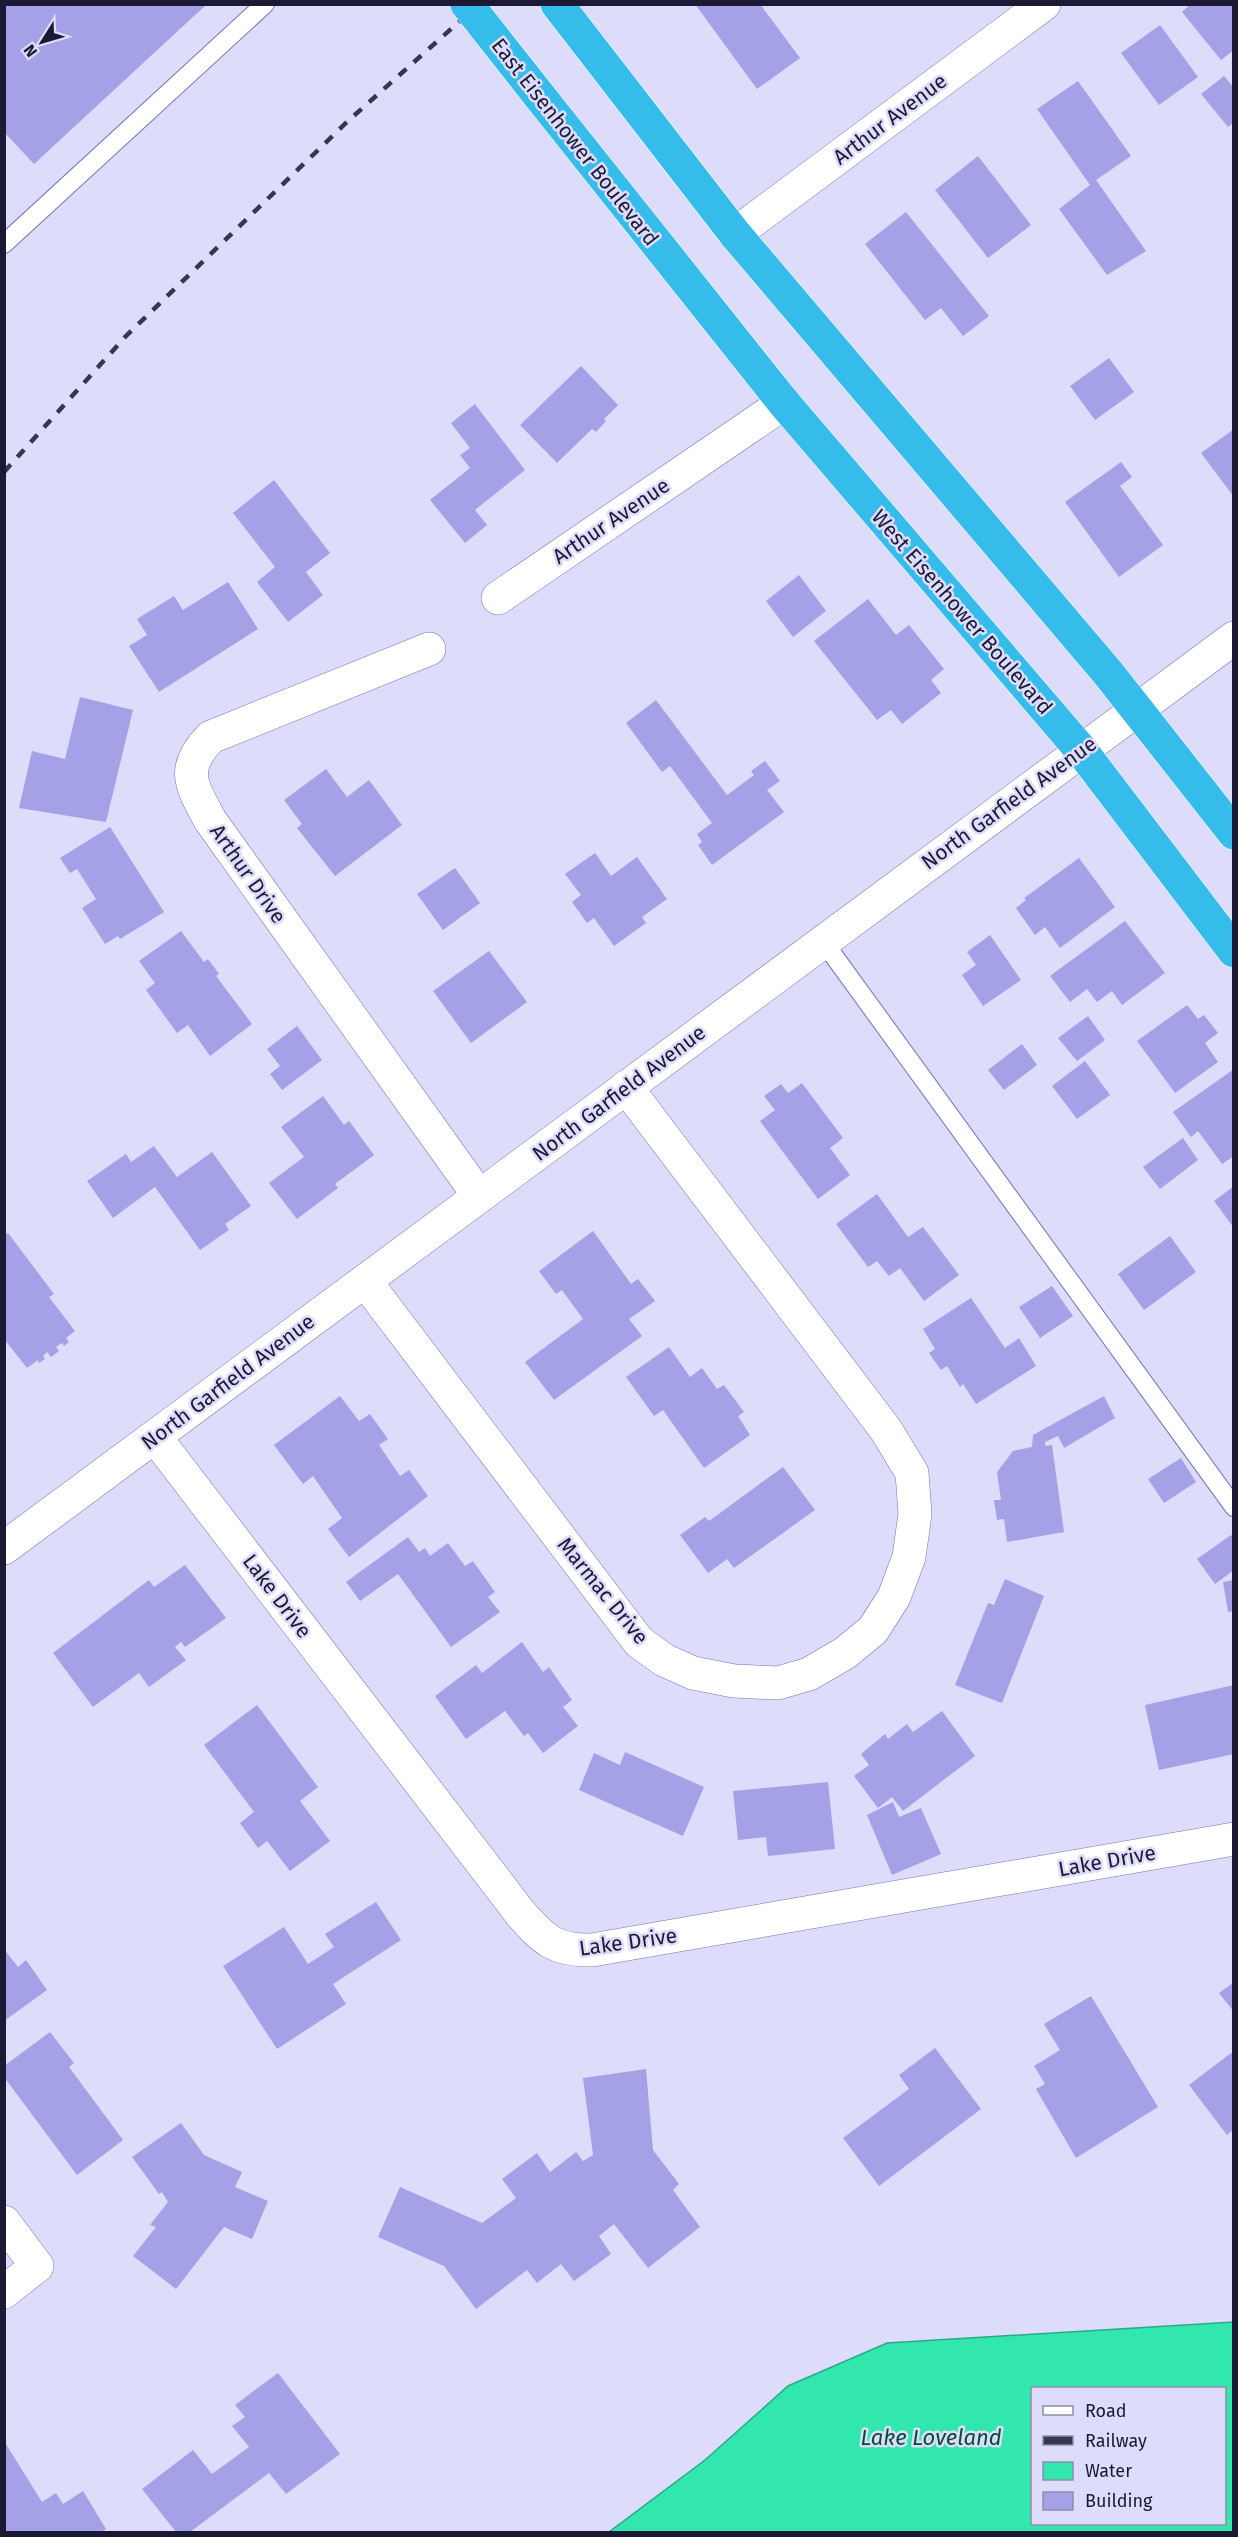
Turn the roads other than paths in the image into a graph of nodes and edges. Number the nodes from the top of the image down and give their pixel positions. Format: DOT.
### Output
graph roads {
  1 [pos="266,4"];
  2 [pos="467,4"];
  3 [pos="558,4"];
  4 [pos="1044,4"];
  5 [pos="735,234"];
  6 [pos="4,244"];
  7 [pos="683,279"];
  8 [pos="784,403"];
  9 [pos="498,598"];
  10 [pos="1233,638"];
  11 [pos="429,649"];
  12 [pos="1137,708"];
  13 [pos="1081,750"];
  14 [pos="1233,833"];
  15 [pos="823,941"];
  16 [pos="1233,951"];
  17 [pos="626,1087"];
  18 [pos="479,1196"];
  19 [pos="365,1281"];
  20 [pos="155,1437"];
  21 [pos="1233,1507"];
  22 [pos="4,1548"];
  23 [pos="1233,1839"];
  24 [pos="4,2222"];
  25 [pos="4,2292"];
  1 -- 6 [label="lane"];
  2 -- 7 [label="highway, East Eisenhower Boulevard, bridge"];
  3 -- 5 [label="highway"];
  4 -- 5 [label="street, Arthur Avenue"];
  5 -- 12 [label="highway"];
  7 -- 8 [label="highway, West Eisenhower Boulevard"];
  8 -- 9 [label="street, Arthur Avenue"];
  8 -- 13 [label="highway, West Eisenhower Boulevard"];
  10 -- 12 [label="street, North Garfield Avenue"];
  11 -- 18 [label="street, Arthur Drive"];
  12 -- 13 [label="street, North Garfield Avenue"];
  12 -- 14 [label="highway"];
  13 -- 15 [label="street, North Garfield Avenue"];
  13 -- 16 [label="highway, West Eisenhower Boulevard"];
  15 -- 17 [label="street, North Garfield Avenue"];
  15 -- 21 [label="lane"];
  17 -- 18 [label="street, North Garfield Avenue"];
  17 -- 19 [label="street, Marmac Drive"];
  18 -- 19 [label="street, North Garfield Avenue"];
  19 -- 20 [label="street, North Garfield Avenue"];
  20 -- 22 [label="street, North Garfield Avenue"];
  20 -- 23 [label="street, Lake Drive"];
  24 -- 25 [label="street"];
}
